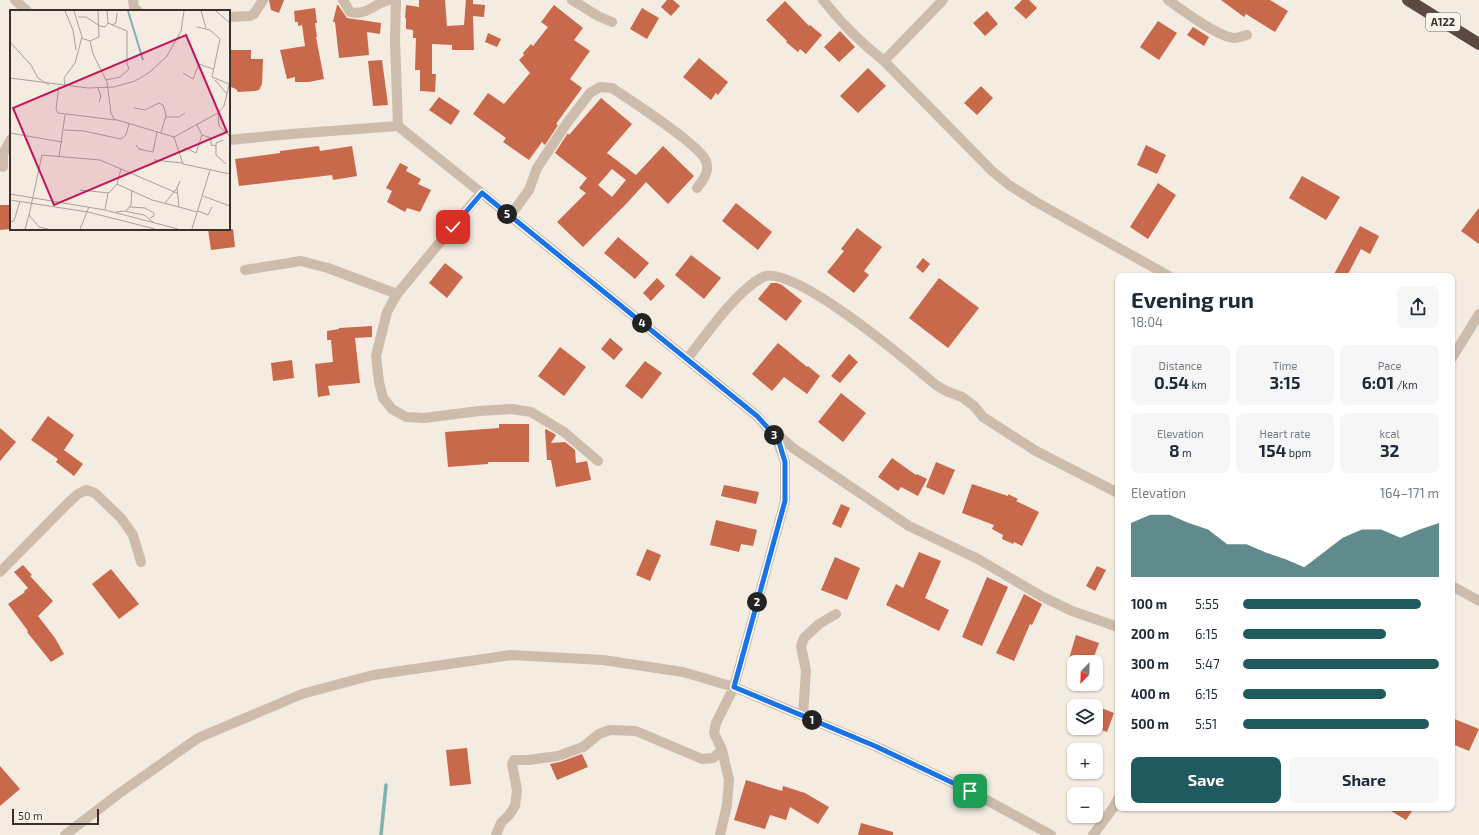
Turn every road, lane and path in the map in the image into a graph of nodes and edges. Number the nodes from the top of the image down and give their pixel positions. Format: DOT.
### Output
graph roads {
  1 [pos="15,0"];
  2 [pos="133,0"];
  3 [pos="263,0"];
  4 [pos="344,0"];
  5 [pos="389,0"];
  6 [pos="396,0"];
  7 [pos="572,0"];
  8 [pos="823,0"];
  9 [pos="943,0"];
  10 [pos="1168,0"];
  11 [pos="1408,0"];
  12 [pos="26,10"];
  13 [pos="137,10"];
  14 [pos="230,17"];
  15 [pos="612,22"];
  16 [pos="1247,35"];
  17 [pos="1479,44"];
  18 [pos="884,61"];
  19 [pos="398,126"];
  20 [pos="230,140"];
  21 [pos="10,141"];
  22 [pos="5,167"];
  23 [pos="697,188"];
  24 [pos="482,193"];
  25 [pos="510,216"];
  26 [pos="245,270"];
  27 [pos="1165,273"];
  28 [pos="397,294"];
  29 [pos="1479,314"];
  30 [pos="1455,353"];
  31 [pos="687,360"];
  32 [pos="757,416"];
  33 [pos="598,461"];
  34 [pos="1115,491"];
  35 [pos="141,562"];
  36 [pos="0,572"];
  37 [pos="1455,588"];
  38 [pos="1479,601"];
  39 [pos="836,614"];
  40 [pos="1115,626"];
  41 [pos="734,687"];
  42 [pos="803,716"];
  43 [pos="722,750"];
  44 [pos="1115,804"];
  45 [pos="1034,830"];
  46 [pos="65,835"];
  47 [pos="496,835"];
  48 [pos="720,835"];
  49 [pos="1051,835"];
  50 [pos="1093,835"];
  1 -- 12 [label="street"];
  2 -- 13 [label="street"];
  3 -- 14 [label="street"];
  4 -- 5 [label="street"];
  6 -- 19 [label="street"];
  7 -- 15 [label="street"];
  8 -- 18 [label="street"];
  9 -- 18 [label="street"];
  10 -- 16 [label="street"];
  11 -- 17 [label="highway, A122"];
  18 -- 27 [label="street"];
  19 -- 20 [label="street"];
  19 -- 24 [label="street"];
  21 -- 22 [label="street"];
  23 -- 25 [label="street"];
  24 -- 25 [label="street"];
  24 -- 28 [label="street"];
  25 -- 31 [label="street"];
  26 -- 28 [label="street"];
  28 -- 33 [label="street"];
  29 -- 30 [label="street"];
  31 -- 32 [label="street"];
  31 -- 34 [label="street"];
  32 -- 40 [label="street"];
  32 -- 41 [label="street"];
  35 -- 36 [label="street"];
  37 -- 38 [label="street"];
  39 -- 42 [label="street"];
  41 -- 42 [label="street"];
  41 -- 43 [label="street"];
  41 -- 46 [label="street"];
  42 -- 45 [label="street"];
  43 -- 47 [label="street"];
  43 -- 48 [label="street"];
  44 -- 50 [label="street"];
  45 -- 49 [label="street"];
}
